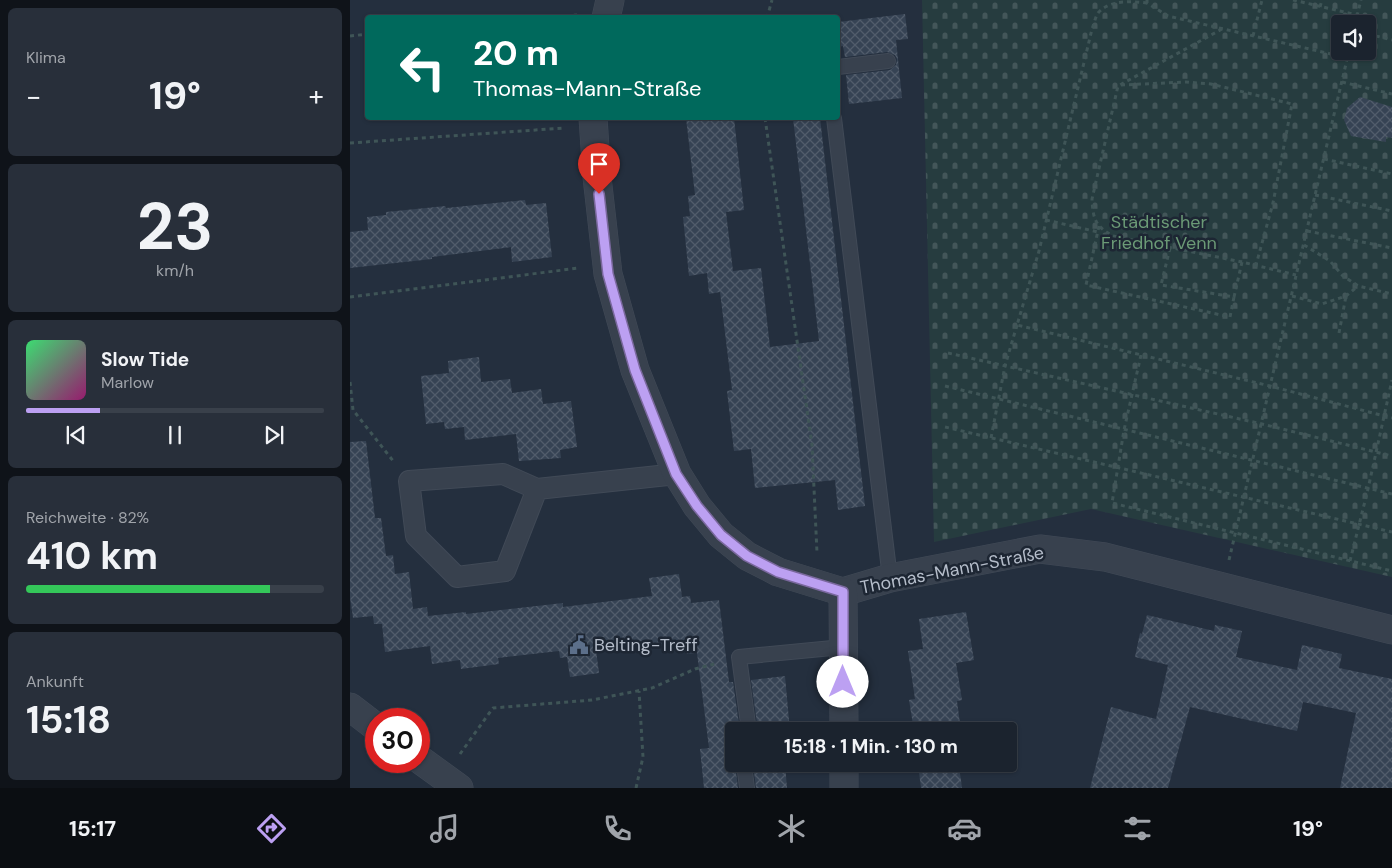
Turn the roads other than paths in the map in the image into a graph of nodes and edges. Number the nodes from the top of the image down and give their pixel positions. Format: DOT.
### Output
graph roads {
  1 [pos="610,0"];
  2 [pos="607,15"];
  3 [pos="888,61"];
  4 [pos="840,67"];
  5 [pos="834,120"];
  6 [pos="593,122"];
  7 [pos="676,474"];
  8 [pos="537,489"];
  9 [pos="890,578"];
  10 [pos="831,588"];
  11 [pos="1392,630"];
  12 [pos="843,646"];
  13 [pos="350,707"];
  14 [pos="365,719"];
  15 [pos="747,722"];
  16 [pos="844,722"];
  17 [pos="430,767"];
  18 [pos="745,772"];
  19 [pos="844,772"];
  20 [pos="451,783"];
  21 [pos="747,788"];
  22 [pos="844,788"];
  1 -- 2 [label="street"];
  3 -- 4 [label="lane"];
  5 -- 9 [label="lane"];
  6 -- 7 [label="street"];
  7 -- 8 [label="street"];
  7 -- 10 [label="street"];
  8 -- 8 [label="street"];
  9 -- 10 [label="street, Thomas-Mann-Straße"];
  9 -- 11 [label="street, Thomas-Mann-Straße"];
  10 -- 12 [label="street"];
  12 -- 15 [label="lane"];
  12 -- 16 [label="street"];
  13 -- 14 [label="street"];
  17 -- 20 [label="street"];
  18 -- 21 [label="lane"];
  19 -- 22 [label="street"];
}
